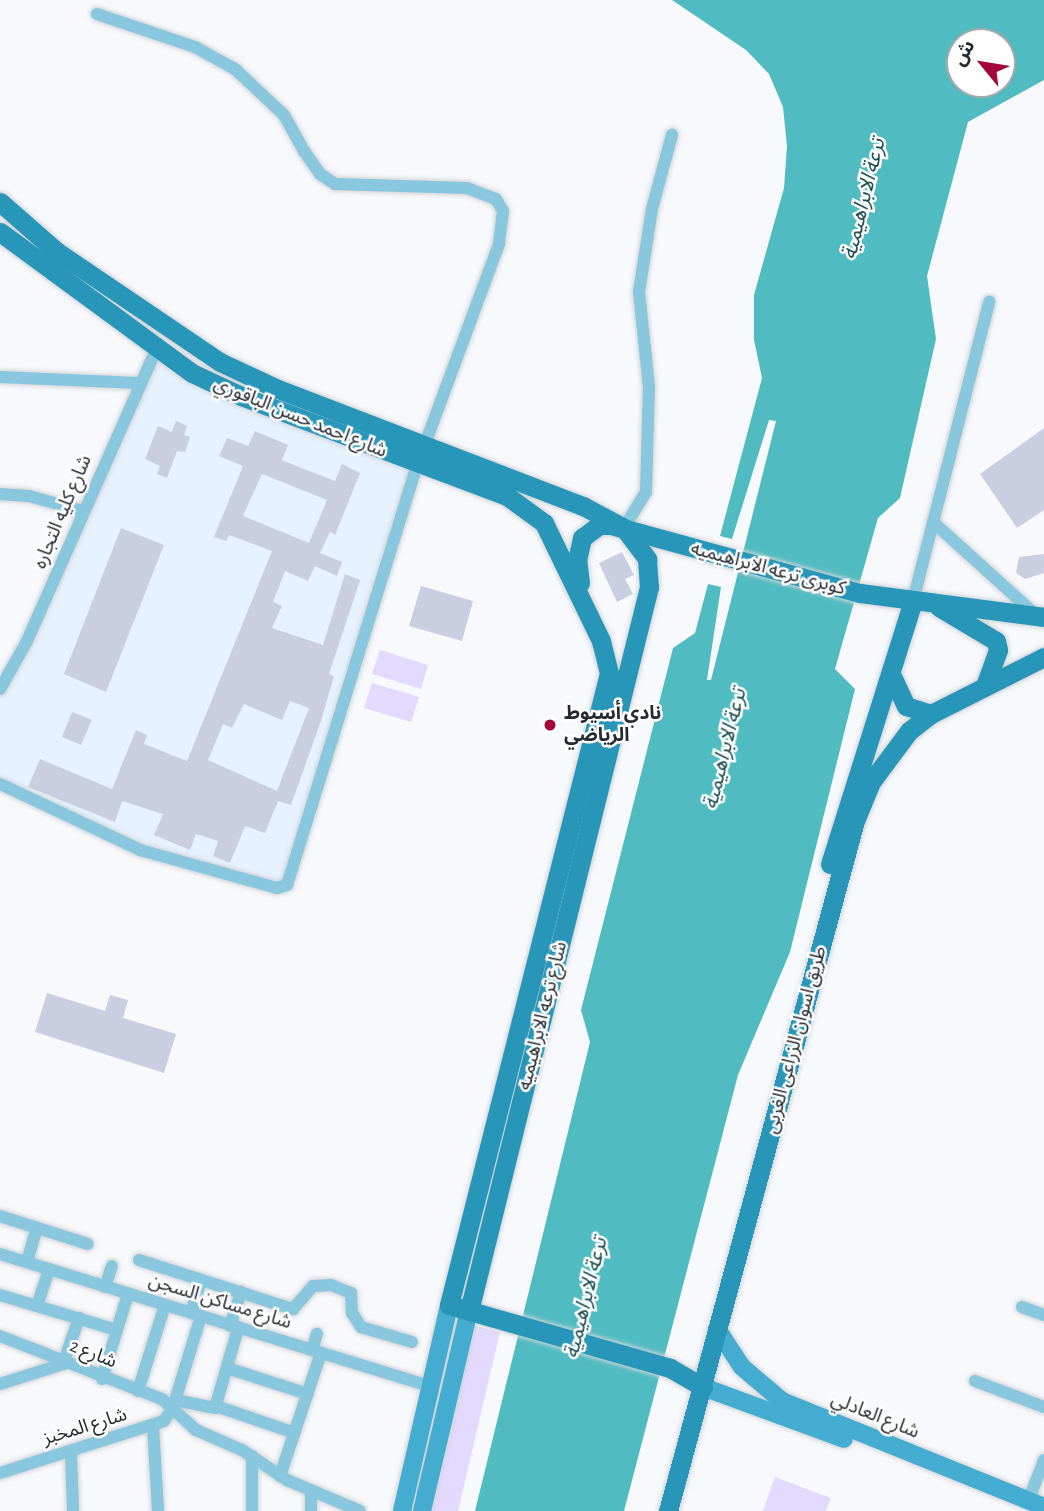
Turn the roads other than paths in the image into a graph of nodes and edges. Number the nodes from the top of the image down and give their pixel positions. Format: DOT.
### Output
graph roads {
  1 [pos="97,14"];
  2 [pos="672,135"];
  3 [pos="0,202"];
  4 [pos="0,232"];
  5 [pos="989,302"];
  6 [pos="157,348"];
  7 [pos="205,353"];
  8 [pos="192,373"];
  9 [pos="0,377"];
  10 [pos="138,383"];
  11 [pos="420,456"];
  12 [pos="5,494"];
  13 [pos="0,504"];
  14 [pos="83,511"];
  15 [pos="933,522"];
  16 [pos="624,528"];
  17 [pos="583,601"];
  18 [pos="913,601"];
  19 [pos="937,606"];
  20 [pos="1041,616"];
  21 [pos="1041,661"];
  22 [pos="891,674"];
  23 [pos="985,685"];
  24 [pos="0,689"];
  25 [pos="931,714"];
  26 [pos="0,784"];
  27 [pos="566,886"];
  28 [pos="0,1216"];
  29 [pos="37,1227"];
  30 [pos="88,1244"];
  31 [pos="0,1254"];
  32 [pos="139,1260"];
  33 [pos="27,1262"];
  34 [pos="112,1266"];
  35 [pos="49,1269"];
  36 [pos="201,1280"];
  37 [pos="105,1287"];
  38 [pos="240,1292"];
  39 [pos="128,1294"];
  40 [pos="0,1295"];
  41 [pos="449,1305"];
  42 [pos="37,1306"];
  43 [pos="164,1306"];
  44 [pos="1022,1307"];
  45 [pos="469,1311"];
  46 [pos="196,1315"];
  47 [pos="1044,1315"];
  48 [pos="79,1318"];
  49 [pos="234,1327"];
  50 [pos="717,1329"];
  51 [pos="117,1330"];
  52 [pos="317,1334"];
  53 [pos="0,1336"];
  54 [pos="412,1342"];
  55 [pos="316,1352"];
  56 [pos="699,1359"];
  57 [pos="63,1364"];
  58 [pos="227,1368"];
  59 [pos="670,1368"];
  60 [pos="103,1379"];
  61 [pos="975,1381"];
  62 [pos="0,1384"];
  63 [pos="429,1386"];
  64 [pos="697,1386"];
  65 [pos="138,1391"];
  66 [pos="308,1394"];
  67 [pos="174,1404"];
  68 [pos="216,1406"];
  69 [pos="1044,1407"];
  70 [pos="153,1426"];
  71 [pos="295,1433"];
  72 [pos="71,1453"];
  73 [pos="252,1456"];
  74 [pos="1044,1460"];
  75 [pos="0,1473"];
  76 [pos="412,1473"];
  77 [pos="280,1476"];
  78 [pos="430,1477"];
  79 [pos="311,1492"];
  80 [pos="665,1504"];
  81 [pos="1036,1506"];
  82 [pos="72,1511"];
  83 [pos="158,1511"];
  84 [pos="252,1511"];
  85 [pos="311,1511"];
  86 [pos="360,1511"];
  87 [pos="402,1511"];
  88 [pos="422,1511"];
  1 -- 11 [label="street"];
  2 -- 16 [label="street"];
  3 -- 7 [label="main road, شارع احمد حسن الباقوري"];
  4 -- 6 [label="main road, شارع احمد حسن الباقوري"];
  5 -- 15 [label="street"];
  6 -- 8 [label="main road, شارع احمد حسن الباقوري"];
  6 -- 10 [label="street, شارع كليه التجاره"];
  7 -- 8 [label="main road"];
  7 -- 11 [label="main road, شارع احمد حسن الباقوري"];
  8 -- 11 [label="main road, شارع احمد حسن الباقوري"];
  9 -- 10 [label="street"];
  10 -- 14 [label="street, شارع كليه التجاره"];
  11 -- 16 [label="main road, شارع احمد حسن الباقوري"];
  11 -- 17 [label="main road, شارع احمد حسن الباقوري"];
  11 -- 26 [label="street"];
  12 -- 13 [label="street"];
  12 -- 14 [label="street"];
  14 -- 24 [label="street, شارع كليه التجاره"];
  15 -- 18 [label="street"];
  15 -- 20 [label="street"];
  16 -- 17 [label="main road"];
  16 -- 18 [label="main road, كوبرى ترعه الابراهيميه"];
  16 -- 27 [label="main road, شارع ترعه الابراهيميه"];
  17 -- 27 [label="main road, شارع ترعه الابراهيميه"];
  18 -- 19 [label="main road"];
  18 -- 22 [label="main road, طريق اسوان الزراعى الغربى"];
  19 -- 20 [label="main road"];
  19 -- 23 [label="main road"];
  21 -- 23 [label="main road, طريق اسوان الزراعى الغربى"];
  22 -- 25 [label="main road"];
  22 -- 56 [label="main road, طريق اسوان الزراعى الغربى"];
  23 -- 25 [label="main road, طريق اسوان الزراعى الغربى"];
  25 -- 50 [label="main road, طريق اسوان الزراعى الغربى"];
  27 -- 41 [label="main road, شارع ترعه الابراهيميه"];
  27 -- 45 [label="main road, شارع ترعه الابراهيميه"];
  28 -- 29 [label="street"];
  29 -- 30 [label="street"];
  29 -- 33 [label="street"];
  31 -- 33 [label="street, شارع مساكن السجن"];
  32 -- 36 [label="street"];
  33 -- 35 [label="street, شارع مساكن السجن"];
  34 -- 37 [label="street"];
  35 -- 37 [label="street, شارع مساكن السجن"];
  35 -- 42 [label="street"];
  36 -- 38 [label="street"];
  36 -- 46 [label="street"];
  37 -- 39 [label="street, شارع مساكن السجن"];
  38 -- 49 [label="street"];
  38 -- 54 [label="street"];
  39 -- 43 [label="street, شارع مساكن السجن"];
  39 -- 51 [label="street"];
  40 -- 42 [label="street"];
  41 -- 45 [label="main road"];
  41 -- 63 [label="street, شارع ترعه الابراهيميه"];
  42 -- 48 [label="street"];
  43 -- 46 [label="street, شارع مساكن السجن"];
  43 -- 65 [label="street"];
  44 -- 47 [label="street"];
  45 -- 59 [label="main road"];
  45 -- 78 [label="street, شارع ترعه الابراهيميه"];
  46 -- 49 [label="street, شارع مساكن السجن"];
  46 -- 67 [label="street"];
  48 -- 51 [label="street"];
  48 -- 57 [label="street"];
  49 -- 55 [label="street, شارع مساكن السجن"];
  49 -- 58 [label="street"];
  50 -- 64 [label="main road, طريق اسوان الزراعى الغربى"];
  50 -- 81 [label="street, شارع العادلي"];
  51 -- 60 [label="street"];
  52 -- 55 [label="street"];
  53 -- 57 [label="street, شارع 2"];
  55 -- 63 [label="street, شارع مساكن السجن"];
  55 -- 66 [label="street"];
  56 -- 59 [label="main road"];
  56 -- 64 [label="main road, طريق اسوان الزراعى الغربى"];
  57 -- 60 [label="street, شارع 2"];
  57 -- 62 [label="street"];
  58 -- 66 [label="street"];
  58 -- 68 [label="street"];
  59 -- 64 [label="main road"];
  60 -- 65 [label="street, شارع 2"];
  61 -- 69 [label="street"];
  63 -- 76 [label="street, شارع ترعه الابراهيميه"];
  64 -- 80 [label="main road, طريق اسوان الزراعى الغربى"];
  64 -- 81 [label="street, شارع العادلي"];
  65 -- 67 [label="street, شارع 2"];
  66 -- 71 [label="street"];
  67 -- 68 [label="street"];
  67 -- 70 [label="street, شارع المخبز"];
  67 -- 73 [label="street"];
  68 -- 71 [label="street"];
  70 -- 72 [label="street, شارع المخبز"];
  70 -- 83 [label="street"];
  71 -- 77 [label="street"];
  72 -- 75 [label="street, شارع المخبز"];
  72 -- 82 [label="street"];
  73 -- 77 [label="street"];
  73 -- 84 [label="street"];
  74 -- 81 [label="street"];
  76 -- 78 [label="street"];
  76 -- 87 [label="street, شارع ترعه الابراهيميه"];
  77 -- 79 [label="street"];
  78 -- 88 [label="street, شارع ترعه الابراهيميه"];
  79 -- 85 [label="street"];
  79 -- 86 [label="street"];
}
